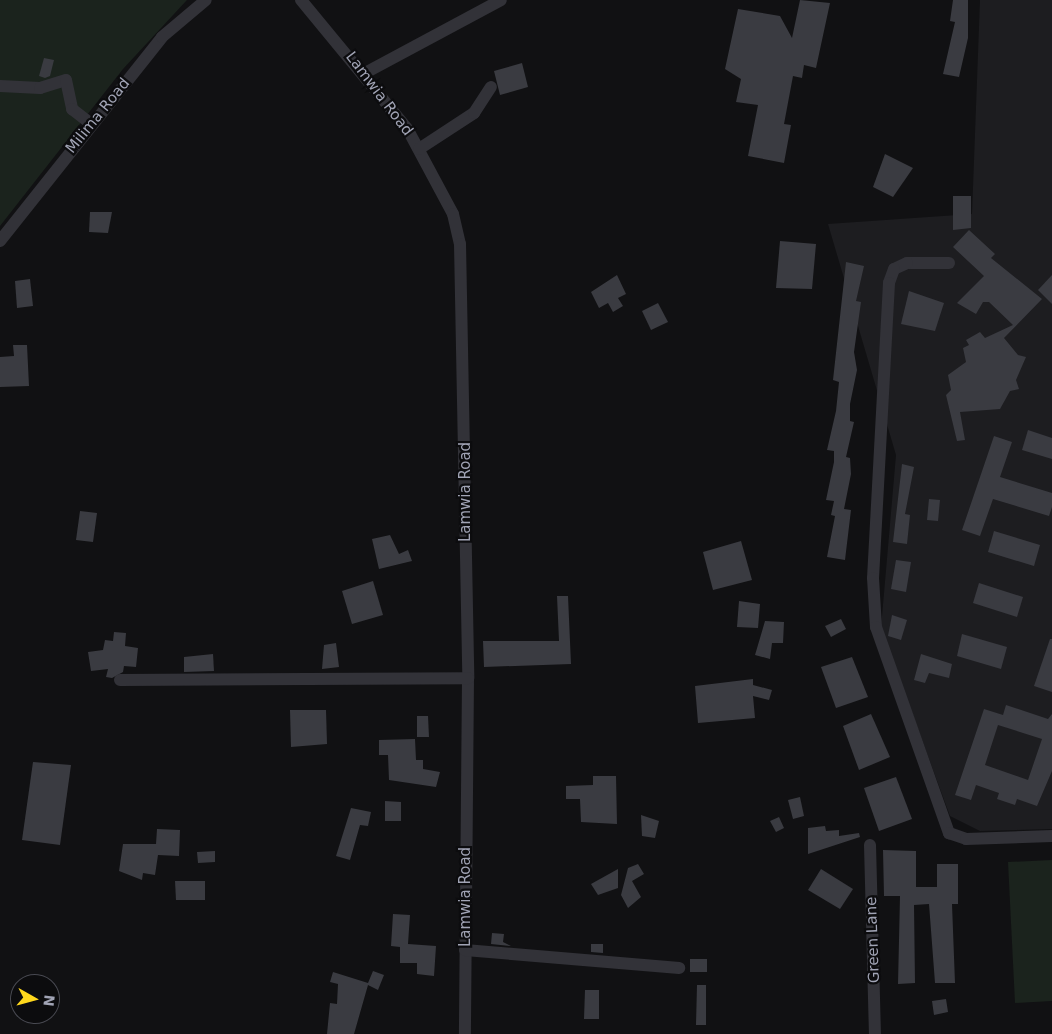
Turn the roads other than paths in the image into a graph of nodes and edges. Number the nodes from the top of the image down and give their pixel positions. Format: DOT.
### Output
graph roads {
  1 [pos="206,0"];
  2 [pos="301,0"];
  3 [pos="501,0"];
  4 [pos="366,73"];
  5 [pos="0,86"];
  6 [pos="490,87"];
  7 [pos="91,124"];
  8 [pos="419,150"];
  9 [pos="0,241"];
  10 [pos="949,262"];
  11 [pos="468,678"];
  12 [pos="120,680"];
  13 [pos="1052,836"];
  14 [pos="870,845"];
  15 [pos="465,950"];
  16 [pos="679,968"];
  17 [pos="465,1034"];
  18 [pos="875,1034"];
  1 -- 7 [label="street, Milima Road"];
  2 -- 4 [label="street, Lamwia Road"];
  3 -- 4 [label="street"];
  4 -- 8 [label="street, Lamwia Road"];
  5 -- 7 [label="street"];
  6 -- 8 [label="street"];
  7 -- 9 [label="street, Milima Road"];
  8 -- 11 [label="street, Lamwia Road"];
  10 -- 13 [label="street"];
  11 -- 12 [label="street"];
  11 -- 15 [label="street, Lamwia Road"];
  14 -- 18 [label="street, Green Lane"];
  15 -- 16 [label="street"];
  15 -- 17 [label="street, Lamwia Road"];
}
